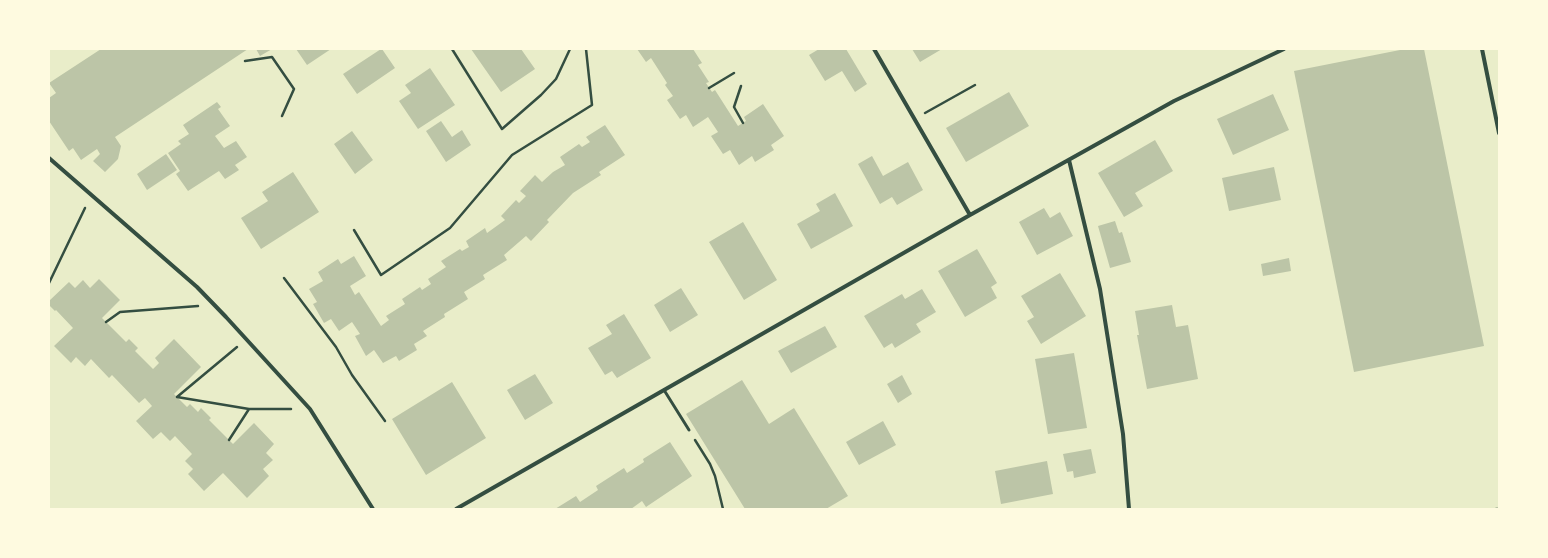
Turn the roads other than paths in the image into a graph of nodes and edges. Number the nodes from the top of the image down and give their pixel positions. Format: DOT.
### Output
graph roads {
  1 [pos="874,49"];
  2 [pos="1284,49"];
  3 [pos="1482,49"];
  4 [pos="1499,133"];
  5 [pos="49,158"];
  6 [pos="1069,160"];
  7 [pos="970,215"];
  8 [pos="664,390"];
  9 [pos="689,430"];
  10 [pos="373,509"];
  11 [pos="456,509"];
  12 [pos="1129,509"];
  1 -- 7 [label="street"];
  2 -- 6 [label="street"];
  3 -- 4 [label="street"];
  5 -- 10 [label="street"];
  6 -- 7 [label="street"];
  6 -- 12 [label="street"];
  7 -- 8 [label="street"];
  8 -- 9 [label="lane"];
  8 -- 11 [label="street"];
}
